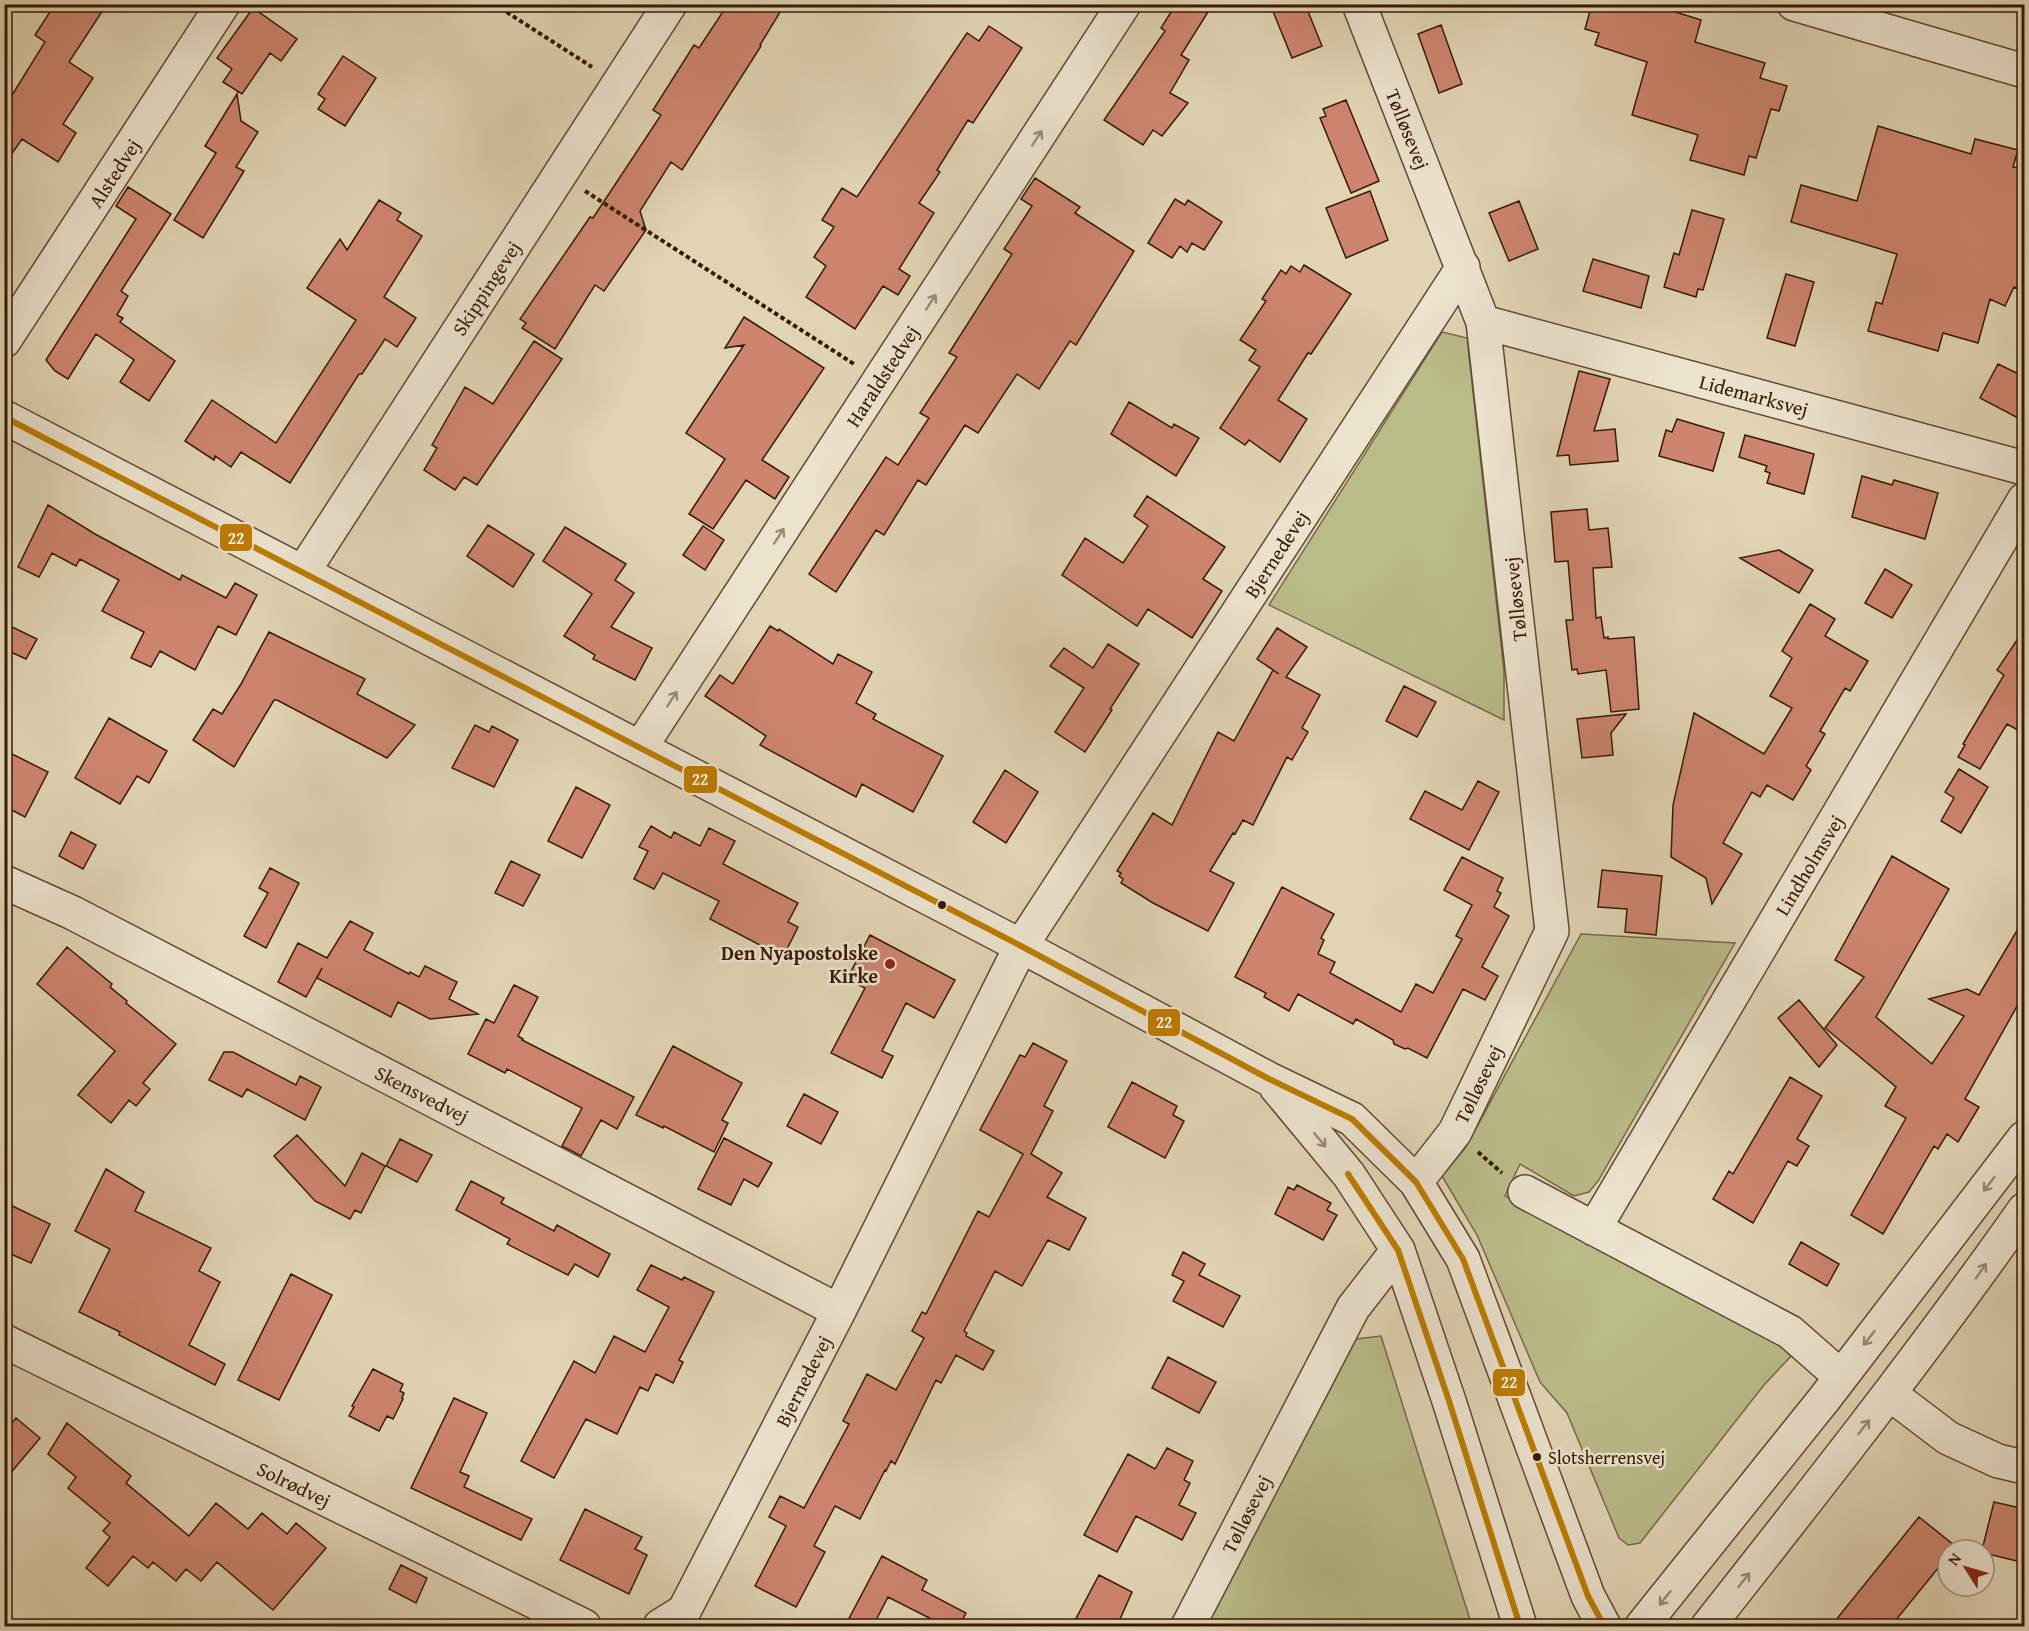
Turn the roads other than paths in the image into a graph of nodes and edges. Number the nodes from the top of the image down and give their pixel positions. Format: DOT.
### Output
graph roads {
  1 [pos="223,4"];
  2 [pos="670,4"];
  3 [pos="1124,4"];
  4 [pos="1359,4"];
  5 [pos="1794,4"];
  6 [pos="2025,71"];
  7 [pos="1463,267"];
  8 [pos="1483,322"];
  9 [pos="4,341"];
  10 [pos="4,417"];
  11 [pos="2025,468"];
  12 [pos="2025,500"];
  13 [pos="303,572"];
  14 [pos="640,748"];
  15 [pos="4,882"];
  16 [pos="1021,946"];
  17 [pos="1269,1079"];
  18 [pos="2025,1138"];
  19 [pos="1416,1182"];
  20 [pos="1525,1192"];
  21 [pos="2025,1209"];
  22 [pos="1594,1229"];
  23 [pos="1398,1250"];
  24 [pos="839,1311"];
  25 [pos="4,1341"];
  26 [pos="1840,1376"];
  27 [pos="1890,1394"];
  28 [pos="2025,1467"];
  29 [pos="584,1626"];
  30 [pos="660,1626"];
  31 [pos="1188,1626"];
  32 [pos="1520,1626"];
  33 [pos="1604,1626"];
  34 [pos="1642,1626"];
  35 [pos="1708,1626"];
  1 -- 9 [label="street, Alstedvej"];
  2 -- 13 [label="street, Skippingevej"];
  14 -- 3 [label="street, Haraldstedvej, one-way"];
  4 -- 7 [label="street, Tølløsevej"];
  5 -- 6 [label="street"];
  7 -- 8 [label="street, Tølløsevej"];
  7 -- 16 [label="street, Bjernedevej"];
  8 -- 11 [label="street, Lidemarksvej"];
  8 -- 19 [label="street, Tølløsevej"];
  10 -- 13 [label="street"];
  12 -- 22 [label="street, Lindholmsvej"];
  13 -- 14 [label="street"];
  14 -- 16 [label="street"];
  15 -- 24 [label="street, Skensvedvej"];
  16 -- 17 [label="street"];
  16 -- 24 [label="street, Bjernedevej"];
  17 -- 19 [label="street"];
  17 -- 23 [label="street, one-way"];
  18 -- 26 [label="street, one-way"];
  19 -- 33 [label="street"];
  20 -- 22 [label="street"];
  27 -- 21 [label="street, one-way"];
  22 -- 26 [label="street"];
  23 -- 31 [label="street, Tølløsevej"];
  23 -- 32 [label="street"];
  24 -- 30 [label="street, Bjernedevej"];
  25 -- 29 [label="street, Solrødvej"];
  26 -- 34 [label="street, one-way"];
  27 -- 28 [label="street"];
  35 -- 27 [label="street, one-way"];
}
